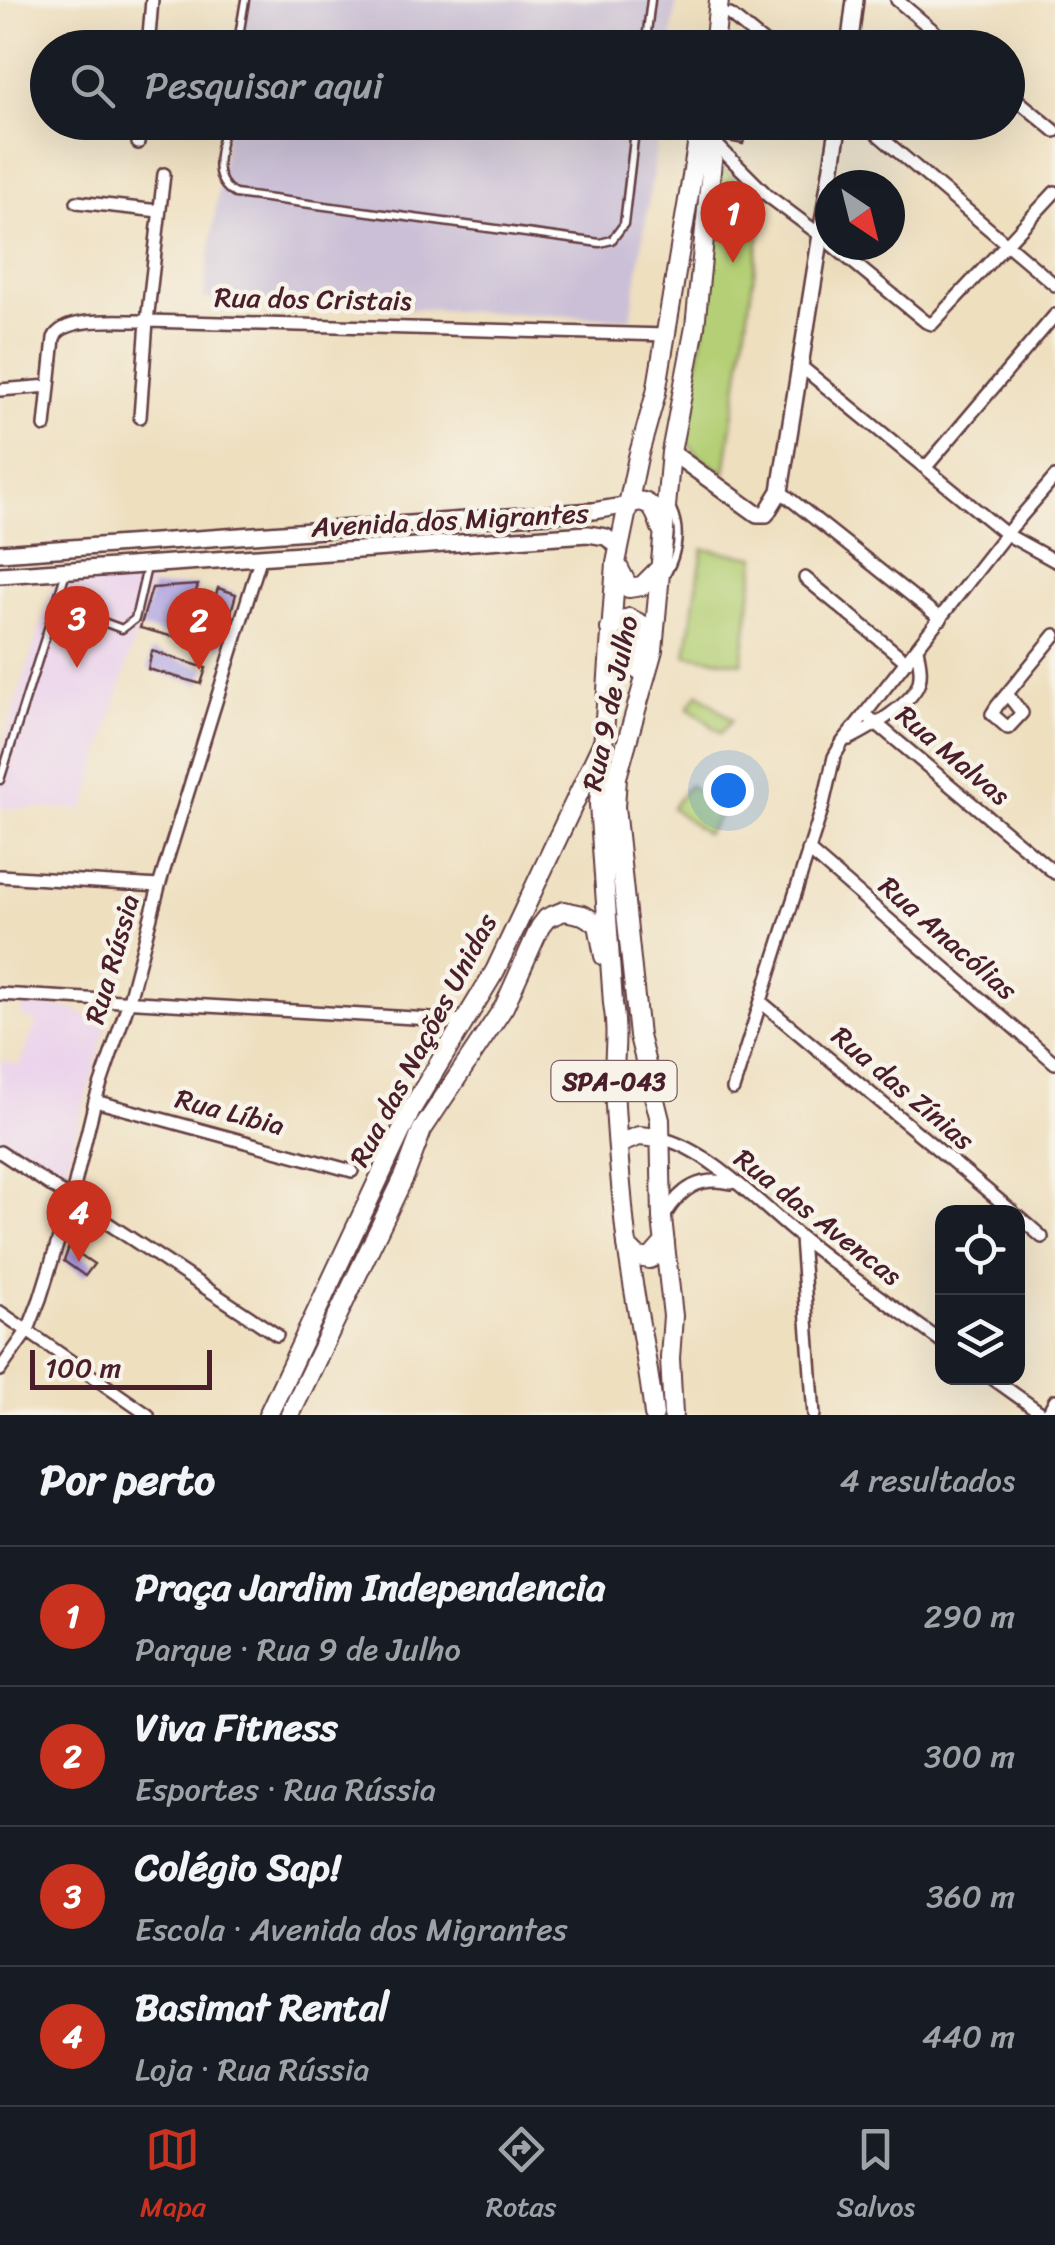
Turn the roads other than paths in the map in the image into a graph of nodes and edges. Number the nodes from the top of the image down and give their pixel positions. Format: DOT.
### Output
graph roads {
  1 [pos="152,0"];
  2 [pos="245,0"];
  3 [pos="651,0"];
  4 [pos="856,0"];
  5 [pos="897,0"];
  6 [pos="727,5"];
  7 [pos="150,30"];
  8 [pos="241,30"];
  9 [pos="647,30"];
  10 [pos="719,30"];
  11 [pos="726,30"];
  12 [pos="753,30"];
  13 [pos="852,30"];
  14 [pos="933,30"];
  15 [pos="1025,106"];
  16 [pos="1055,131"];
  17 [pos="138,140"];
  18 [pos="223,140"];
  19 [pos="634,140"];
  20 [pos="701,140"];
  21 [pos="712,140"];
  22 [pos="720,140"];
  23 [pos="836,140"];
  24 [pos="884,140"];
  25 [pos="138,143"];
  26 [pos="702,165"];
  27 [pos="740,170"];
  28 [pos="834,170"];
  29 [pos="164,174"];
  30 [pos="1055,192"];
  31 [pos="77,202"];
  32 [pos="159,211"];
  33 [pos="815,232"];
  34 [pos="1005,245"];
  35 [pos="823,260"];
  36 [pos="850,260"];
  37 [pos="1055,285"];
  38 [pos="1055,315"];
  39 [pos="147,321"];
  40 [pos="667,335"];
  41 [pos="798,364"];
  42 [pos="49,386"];
  43 [pos="0,390"];
  44 [pos="678,410"];
  45 [pos="140,417"];
  46 [pos="45,426"];
  47 [pos="671,452"];
  48 [pos="926,467"];
  49 [pos="1055,477"];
  50 [pos="780,492"];
  51 [pos="668,500"];
  52 [pos="629,505"];
  53 [pos="372,527"];
  54 [pos="1006,534"];
  55 [pos="208,538"];
  56 [pos="664,539"];
  57 [pos="280,555"];
  58 [pos="618,555"];
  59 [pos="261,556"];
  60 [pos="1055,561"];
  61 [pos="148,562"];
  62 [pos="2,564"];
  63 [pos="67,568"];
  64 [pos="660,568"];
  65 [pos="805,578"];
  66 [pos="660,588"];
  67 [pos="58,604"];
  68 [pos="941,619"];
  69 [pos="610,628"];
  70 [pos="1055,635"];
  71 [pos="917,649"];
  72 [pos="908,662"];
  73 [pos="1007,694"];
  74 [pos="864,714"];
  75 [pos="877,724"];
  76 [pos="842,743"];
  77 [pos="601,746"];
  78 [pos="617,777"];
  79 [pos="0,780"];
  80 [pos="808,850"];
  81 [pos="1055,873"];
  82 [pos="0,876"];
  83 [pos="159,886"];
  84 [pos="0,994"];
  85 [pos="761,1002"];
  86 [pos="128,1004"];
  87 [pos="613,1004"];
  88 [pos="466,1021"];
  89 [pos="1055,1063"];
  90 [pos="733,1089"];
  91 [pos="95,1101"];
  92 [pos="660,1138"];
  93 [pos="618,1144"];
  94 [pos="0,1152"];
  95 [pos="352,1171"];
  96 [pos="736,1184"];
  97 [pos="71,1200"];
  98 [pos="1004,1205"];
  99 [pos="662,1218"];
  100 [pos="1025,1223"];
  101 [pos="1042,1237"];
  102 [pos="800,1238"];
  103 [pos="665,1242"];
  104 [pos="626,1246"];
  105 [pos="0,1312"];
  106 [pos="28,1330"];
  107 [pos="278,1335"];
  108 [pos="935,1337"];
  109 [pos="0,1370"];
  110 [pos="1002,1385"];
  111 [pos="1055,1400"];
  112 [pos="148,1415"];
  113 [pos="268,1415"];
  114 [pos="290,1415"];
  115 [pos="654,1415"];
  116 [pos="673,1415"];
  117 [pos="814,1415"];
  118 [pos="1046,1415"];
  1 -- 7 [label="street"];
  2 -- 8 [label="lane"];
  3 -- 9 [label="lane"];
  4 -- 13 [label="street"];
  5 -- 14 [label="street"];
  6 -- 10 [label="main road"];
  6 -- 11 [label="main road"];
  6 -- 12 [label="street"];
  15 -- 16 [label="street"];
  17 -- 25 [label="street"];
  18 -- 19 [label="lane"];
  20 -- 26 [label="main road, Rua 9 de Julho"];
  21 -- 26 [label="main road, Rua 9 de Julho"];
  22 -- 27 [label="street"];
  23 -- 28 [label="street"];
  24 -- 34 [label="street"];
  26 -- 27 [label="street"];
  26 -- 40 [label="main road, Rua 9 de Julho"];
  26 -- 44 [label="main road, Rua 9 de Julho"];
  27 -- 33 [label="street"];
  29 -- 32 [label="street"];
  30 -- 34 [label="street"];
  31 -- 32 [label="street"];
  32 -- 39 [label="street"];
  34 -- 36 [label="street"];
  34 -- 37 [label="street"];
  35 -- 41 [label="street"];
  38 -- 48 [label="street"];
  39 -- 40 [label="street, Rua dos Cristais"];
  39 -- 42 [label="street, Rua dos Cristais"];
  39 -- 45 [label="street"];
  40 -- 44 [label="main road"];
  40 -- 52 [label="main road, Rua 9 de Julho"];
  41 -- 48 [label="street"];
  41 -- 50 [label="street"];
  42 -- 43 [label="street"];
  42 -- 46 [label="street, Rua dos Cristais"];
  44 -- 47 [label="main road, Rua 9 de Julho"];
  47 -- 50 [label="street"];
  47 -- 51 [label="main road, Rua 9 de Julho"];
  48 -- 54 [label="street"];
  49 -- 54 [label="street"];
  50 -- 68 [label="street"];
  51 -- 56 [label="main road, Rua 9 de Julho"];
  51 -- 66 [label="lane"];
  52 -- 53 [label="street, Avenida dos Migrantes"];
  52 -- 56 [label="main road"];
  52 -- 58 [label="main road, Rua 9 de Julho"];
  53 -- 55 [label="street, Avenida dos Migrantes"];
  53 -- 57 [label="street, Avenida dos Migrantes"];
  54 -- 60 [label="street"];
  54 -- 68 [label="street"];
  55 -- 62 [label="street, Avenida dos Migrantes"];
  55 -- 63 [label="street, Avenida dos Migrantes"];
  56 -- 64 [label="main road, Rua 9 de Julho"];
  57 -- 58 [label="street, Avenida dos Migrantes"];
  57 -- 59 [label="street, Avenida dos Migrantes"];
  58 -- 64 [label="main road"];
  58 -- 69 [label="main road, Rua 9 de Julho"];
  59 -- 61 [label="street, Avenida dos Migrantes"];
  59 -- 83 [label="street, Rua Rússia"];
  61 -- 63 [label="street, Avenida dos Migrantes"];
  61 -- 67 [label="lane"];
  62 -- 63 [label="street, Avenida dos Migrantes"];
  63 -- 67 [label="lane"];
  64 -- 66 [label="main road, Rua 9 de Julho"];
  65 -- 72 [label="street"];
  66 -- 78 [label="main road, Rua 9 de Julho"];
  67 -- 79 [label="lane"];
  68 -- 71 [label="street"];
  69 -- 77 [label="main road, Rua 9 de Julho"];
  69 -- 78 [label="main road"];
  70 -- 73 [label="street"];
  71 -- 72 [label="street"];
  71 -- 75 [label="street"];
  72 -- 74 [label="street"];
  74 -- 75 [label="street, Rua Malvas"];
  74 -- 76 [label="street"];
  75 -- 76 [label="street"];
  75 -- 81 [label="street, Rua Malvas"];
  76 -- 80 [label="street"];
  77 -- 87 [label="main road, Rua 9 de Julho / SPA-043"];
  77 -- 88 [label="main road, Rua das Nações Unidas"];
  78 -- 92 [label="main road, Rua 9 de Julho / SPA-043"];
  80 -- 85 [label="street"];
  80 -- 89 [label="street, Rua Anacólias"];
  82 -- 83 [label="street"];
  83 -- 86 [label="street, Rua Rússia"];
  84 -- 86 [label="street"];
  85 -- 90 [label="street"];
  85 -- 98 [label="street, Rua das Zínias"];
  86 -- 88 [label="street"];
  86 -- 91 [label="street, Rua Rússia"];
  87 -- 93 [label="main road, Rua 9 de Julho / SPA-043"];
  87 -- 114 [label="main road, Rua das Nações Unidas"];
  88 -- 113 [label="main road, Rua das Nações Unidas"];
  91 -- 95 [label="street, Rua Líbia"];
  91 -- 97 [label="street, Rua Rússia"];
  92 -- 93 [label="main road"];
  92 -- 96 [label="street, Rua das Avencas"];
  92 -- 99 [label="main road, Rua 9 de Julho / SPA-043"];
  93 -- 104 [label="main road, Rua 9 de Julho / SPA-043"];
  94 -- 97 [label="street"];
  96 -- 99 [label="street"];
  96 -- 102 [label="street, Rua das Avencas"];
  97 -- 106 [label="street, Rua Rússia"];
  97 -- 107 [label="street"];
  99 -- 103 [label="main road, Rua 9 de Julho / SPA-043"];
  100 -- 101 [label="street, Rua das Zínias"];
  102 -- 108 [label="street, Rua das Avencas"];
  102 -- 117 [label="street"];
  103 -- 104 [label="main road"];
  103 -- 116 [label="main road, Rua 9 de Julho / SPA-043"];
  104 -- 115 [label="main road, Rua 9 de Julho / SPA-043"];
  105 -- 106 [label="street"];
  106 -- 109 [label="street, Rua Rússia"];
  106 -- 112 [label="street"];
  110 -- 118 [label="street"];
  111 -- 118 [label="street"];
}
